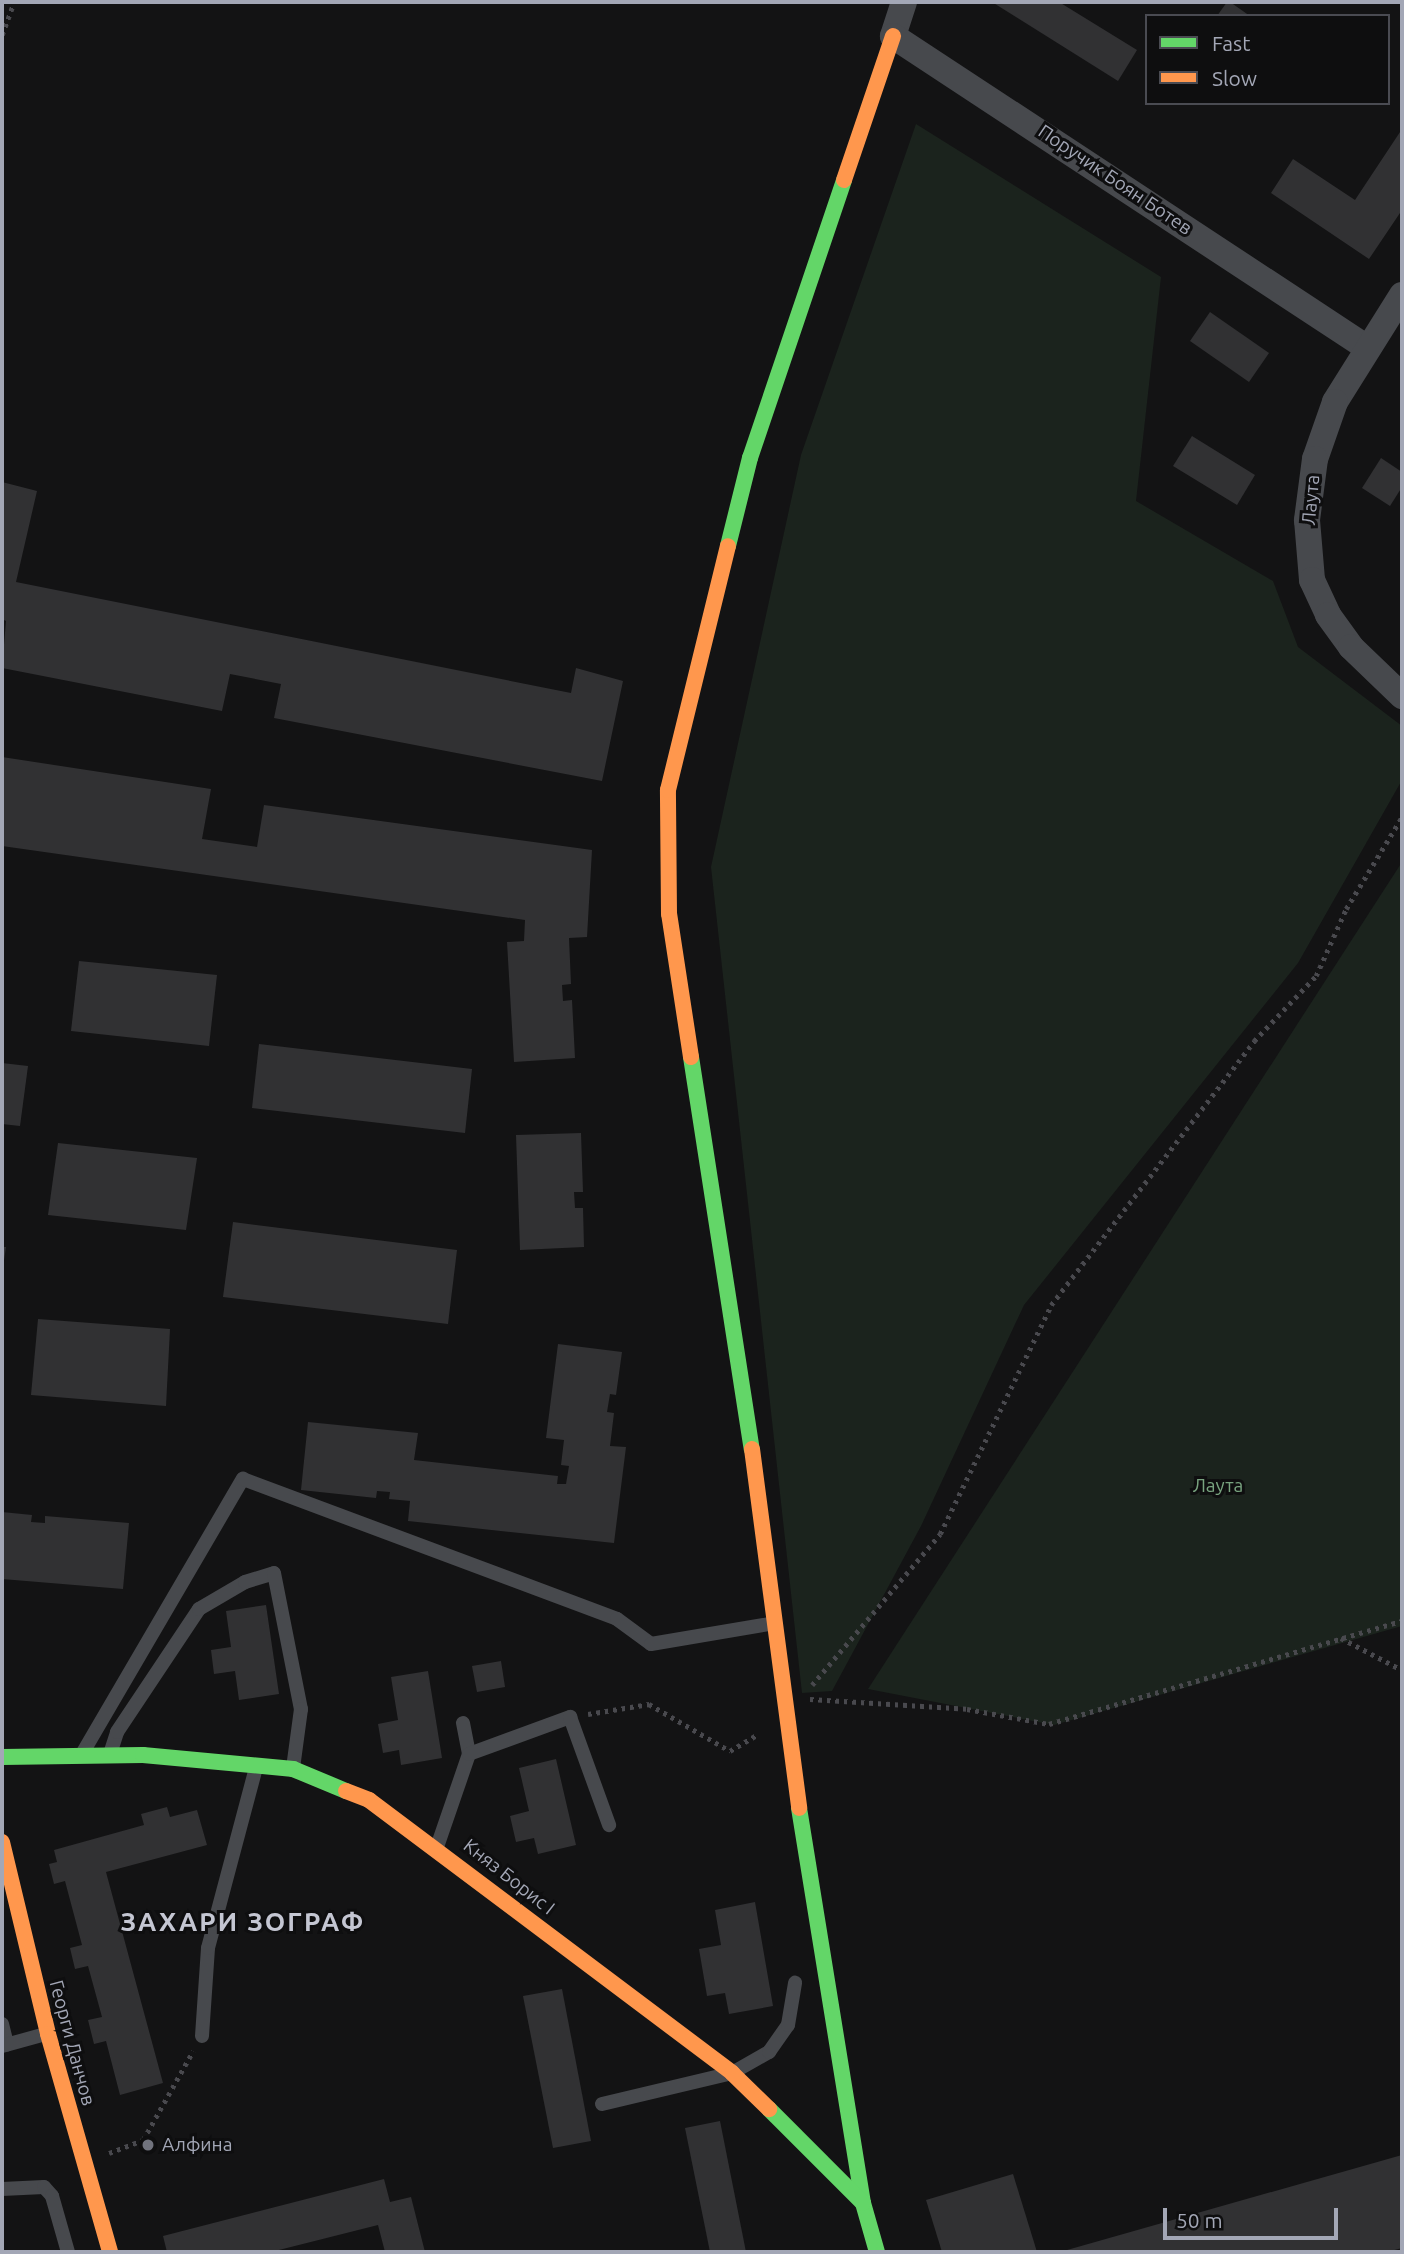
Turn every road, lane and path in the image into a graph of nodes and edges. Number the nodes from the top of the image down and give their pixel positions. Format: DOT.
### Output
graph roads {
  1 [pos="14,2"];
  2 [pos="904,2"];
  3 [pos="2,35"];
  4 [pos="893,36"];
  5 [pos="1402,295"];
  6 [pos="1366,347"];
  7 [pos="1402,696"];
  8 [pos="1402,817"];
  9 [pos="1402,1621"];
  10 [pos="777,1623"];
  11 [pos="1340,1638"];
  12 [pos="1402,1670"];
  13 [pos="570,1717"];
  14 [pos="785,1718"];
  15 [pos="463,1723"];
  16 [pos="469,1754"];
  17 [pos="80,1756"];
  18 [pos="109,1756"];
  19 [pos="2,1758"];
  20 [pos="256,1767"];
  21 [pos="293,1769"];
  22 [pos="609,1825"];
  23 [pos="2,1842"];
  24 [pos="437,1847"];
  25 [pos="794,1983"];
  26 [pos="2,2024"];
  27 [pos="48,2034"];
  28 [pos="202,2036"];
  29 [pos="4,2045"];
  30 [pos="732,2073"];
  31 [pos="602,2104"];
  32 [pos="82,2161"];
  33 [pos="2,2189"];
  34 [pos="863,2203"];
  35 [pos="68,2252"];
  36 [pos="110,2252"];
  37 [pos="877,2252"];
  1 -- 3 [label="path"];
  2 -- 4 [label="street"];
  4 -- 6 [label="street, Поручик Боян Ботев"];
  4 -- 10 [label="street"];
  5 -- 6 [label="street, Лаута"];
  6 -- 7 [label="street, Лаута"];
  8 -- 14 [label="path"];
  9 -- 11 [label="path"];
  10 -- 14 [label="street"];
  10 -- 17 [label="lane"];
  11 -- 12 [label="path"];
  11 -- 14 [label="path"];
  13 -- 14 [label="path"];
  13 -- 16 [label="lane"];
  13 -- 22 [label="lane"];
  14 -- 34 [label="street"];
  15 -- 16 [label="lane"];
  16 -- 24 [label="lane"];
  17 -- 18 [label="street, Княз Борис I"];
  17 -- 19 [label="street, Княз Борис I"];
  18 -- 20 [label="street, Княз Борис I"];
  18 -- 21 [label="lane"];
  20 -- 21 [label="street, Княз Борис I"];
  20 -- 28 [label="lane"];
  21 -- 24 [label="street, Княз Борис I"];
  23 -- 27 [label="street, Георги Данчов"];
  24 -- 30 [label="street, Княз Борис I"];
  25 -- 30 [label="lane"];
  26 -- 29 [label="lane"];
  27 -- 29 [label="lane"];
  27 -- 32 [label="street, Георги Данчов"];
  28 -- 32 [label="path"];
  30 -- 31 [label="lane"];
  30 -- 34 [label="street, Княз Борис I"];
  32 -- 36 [label="street, Георги Данчов"];
  33 -- 35 [label="lane"];
  34 -- 37 [label="street, Княз Борис I"];
}
